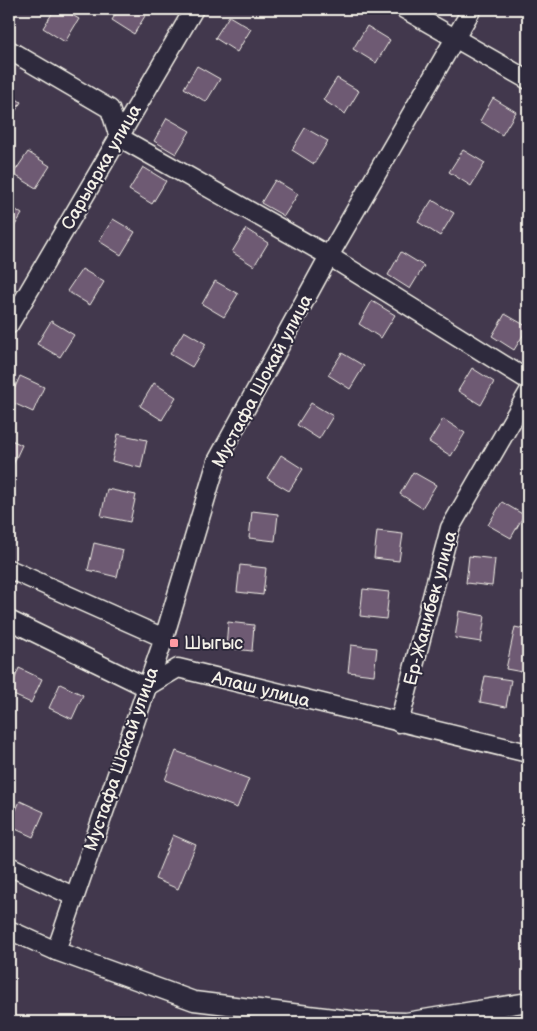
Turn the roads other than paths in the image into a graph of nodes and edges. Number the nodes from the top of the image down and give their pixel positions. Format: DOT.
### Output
graph roads {
  1 [pos="194,9"];
  2 [pos="404,9"];
  3 [pos="472,9"];
  4 [pos="455,38"];
  5 [pos="9,50"];
  6 [pos="528,80"];
  7 [pos="119,137"];
  8 [pos="329,256"];
  9 [pos="9,326"];
  10 [pos="528,380"];
  11 [pos="528,392"];
  12 [pos="9,569"];
  13 [pos="9,620"];
  14 [pos="164,638"];
  15 [pos="146,687"];
  16 [pos="399,723"];
  17 [pos="528,753"];
  18 [pos="9,866"];
  19 [pos="73,896"];
  20 [pos="9,930"];
  21 [pos="56,951"];
  22 [pos="528,1002"];
  1 -- 7 [label="street, Сарыарка улица"];
  2 -- 4 [label="street"];
  3 -- 4 [label="street, Мустафа Шокай улица"];
  4 -- 6 [label="street"];
  4 -- 8 [label="street, Мустафа Шокай улица"];
  5 -- 7 [label="street"];
  7 -- 8 [label="street"];
  7 -- 9 [label="street, Сарыарка улица"];
  8 -- 10 [label="street"];
  8 -- 14 [label="street, Мустафа Шокай улица"];
  11 -- 16 [label="street, Ер-Жанибек улица"];
  12 -- 14 [label="street"];
  13 -- 15 [label="street"];
  14 -- 15 [label="street, Мустафа Шокай улица"];
  15 -- 16 [label="street, Алаш улица"];
  15 -- 19 [label="street, Мустафа Шокай улица"];
  16 -- 17 [label="street, Алаш улица"];
  18 -- 19 [label="street"];
  19 -- 21 [label="street, Мустафа Шокай улица"];
  20 -- 21 [label="street"];
  21 -- 22 [label="street"];
}
